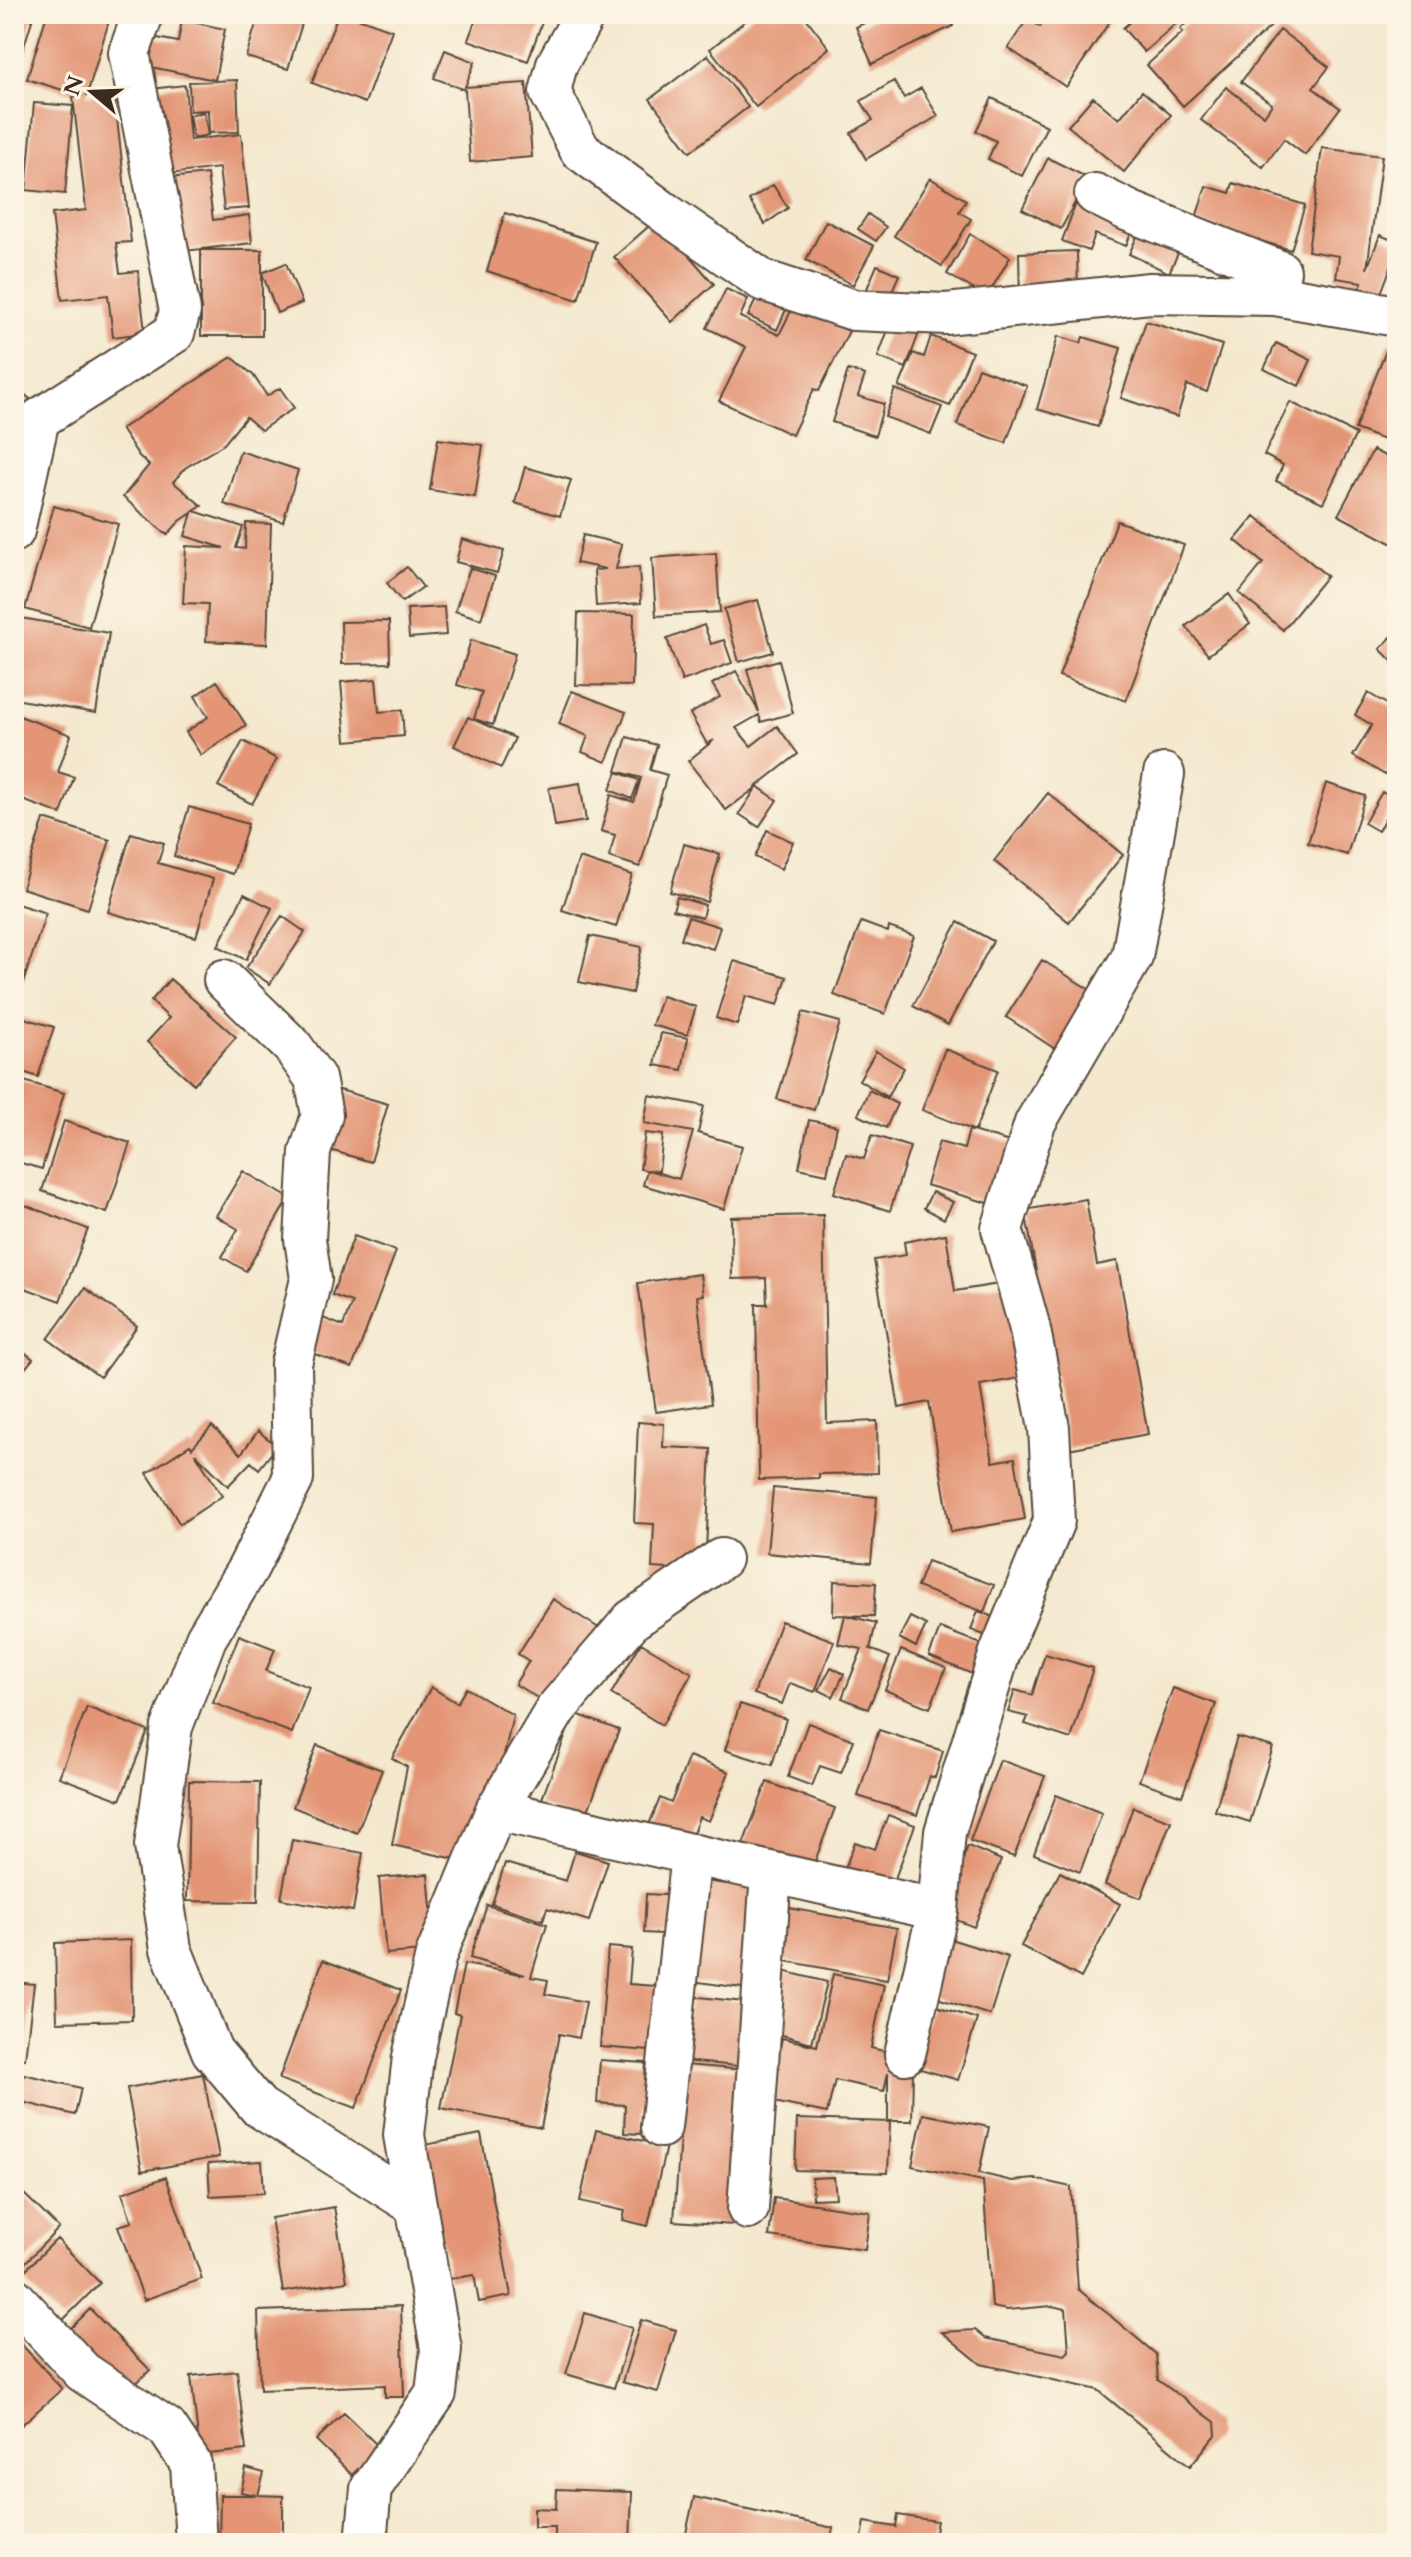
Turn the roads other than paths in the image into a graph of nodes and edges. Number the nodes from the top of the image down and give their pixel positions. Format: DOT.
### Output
graph roads {
  1 [pos="143,14"];
  2 [pos="585,14"];
  3 [pos="1095,194"];
  4 [pos="1275,295"];
  5 [pos="1397,316"];
  6 [pos="14,531"];
  7 [pos="1164,774"];
  8 [pos="224,980"];
  9 [pos="721,1559"];
  10 [pos="496,1810"];
  11 [pos="691,1854"];
  12 [pos="771,1873"];
  13 [pos="938,1910"];
  14 [pos="905,2054"];
  15 [pos="661,2127"];
  16 [pos="416,2206"];
  17 [pos="748,2209"];
  18 [pos="14,2298"];
  19 [pos="196,2543"];
  20 [pos="366,2543"];
  1 -- 6 [label="street"];
  2 -- 4 [label="street"];
  3 -- 4 [label="street"];
  4 -- 5 [label="street"];
  7 -- 13 [label="street"];
  8 -- 16 [label="street"];
  9 -- 10 [label="street"];
  10 -- 11 [label="street"];
  10 -- 16 [label="street"];
  11 -- 12 [label="street"];
  11 -- 15 [label="street"];
  12 -- 13 [label="street"];
  12 -- 17 [label="street"];
  13 -- 14 [label="street"];
  16 -- 20 [label="street"];
  18 -- 19 [label="street"];
}
